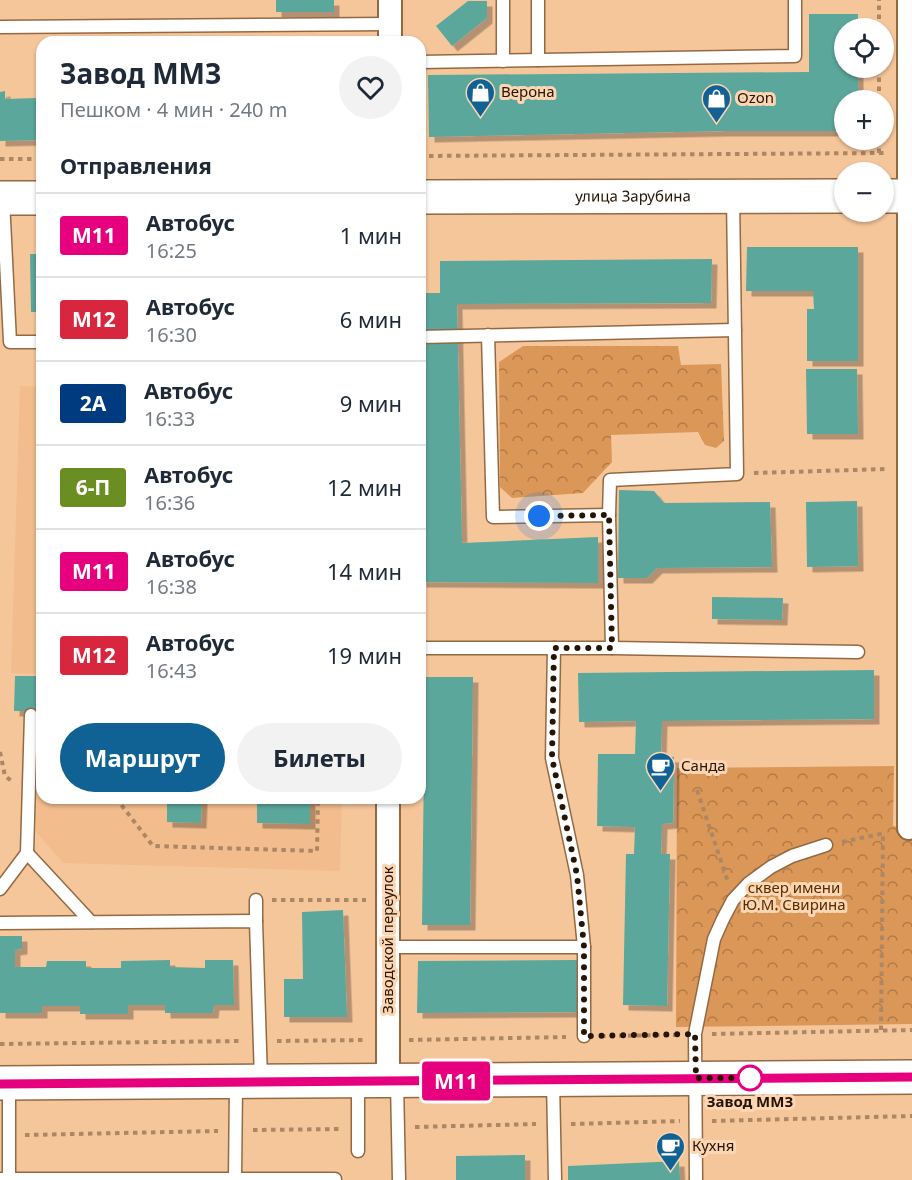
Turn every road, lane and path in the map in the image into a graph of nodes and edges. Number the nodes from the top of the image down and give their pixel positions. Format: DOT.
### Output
graph roads {
  1 [pos="390,0"];
  2 [pos="503,0"];
  3 [pos="538,0"];
  4 [pos="795,0"];
  5 [pos="879,0"];
  6 [pos="909,0"];
  7 [pos="879,18"];
  8 [pos="0,27"];
  9 [pos="390,33"];
  10 [pos="538,60"];
  11 [pos="502,61"];
  12 [pos="426,62"];
  13 [pos="879,153"];
  14 [pos="909,153"];
  15 [pos="426,156"];
  16 [pos="0,159"];
  17 [pos="36,159"];
  18 [pos="733,196"];
  19 [pos="834,196"];
  20 [pos="902,196"];
  21 [pos="426,197"];
  22 [pos="2,198"];
  23 [pos="36,198"];
  24 [pos="4,319"];
  25 [pos="735,330"];
  26 [pos="488,335"];
  27 [pos="426,337"];
  28 [pos="36,342"];
  29 [pos="909,468"];
  30 [pos="737,474"];
  31 [pos="609,515"];
  32 [pos="426,648"];
  33 [pos="554,648"];
  34 [pos="612,648"];
  35 [pos="858,652"];
  36 [pos="31,715"];
  37 [pos="697,790"];
  38 [pos="121,804"];
  39 [pos="318,804"];
  40 [pos="388,804"];
  41 [pos="909,828"];
  42 [pos="883,834"];
  43 [pos="826,845"];
  44 [pos="27,853"];
  45 [pos="0,889"];
  46 [pos="256,900"];
  47 [pos="388,900"];
  48 [pos="733,900"];
  49 [pos="256,921"];
  50 [pos="92,922"];
  51 [pos="0,923"];
  52 [pos="388,947"];
  53 [pos="584,947"];
  54 [pos="881,1030"];
  55 [pos="912,1030"];
  56 [pos="695,1034"];
  57 [pos="584,1036"];
  58 [pos="388,1040"];
  59 [pos="260,1041"];
  60 [pos="0,1044"];
  61 [pos="912,1077"];
  62 [pos="696,1078"];
  63 [pos="553,1080"];
  64 [pos="381,1081"];
  65 [pos="248,1082"];
  66 [pos="4,1083"];
  67 [pos="912,1116"];
  68 [pos="696,1121"];
  69 [pos="554,1124"];
  70 [pos="397,1127"];
  71 [pos="358,1128"];
  72 [pos="235,1131"];
  73 [pos="9,1136"];
  74 [pos="358,1151"];
  75 [pos="0,1179"];
  76 [pos="9,1179"];
  77 [pos="235,1179"];
  78 [pos="335,1179"];
  79 [pos="52,1180"];
  80 [pos="210,1180"];
  81 [pos="399,1180"];
  82 [pos="555,1180"];
  83 [pos="696,1180"];
  1 -- 9 [label="street"];
  2 -- 11 [label="lane"];
  3 -- 10 [label="lane"];
  4 -- 10 [label="lane"];
  5 -- 7 [label="path"];
  6 -- 14 [label="street"];
  8 -- 9 [label="lane"];
  10 -- 11 [label="lane"];
  11 -- 12 [label="lane"];
  13 -- 14 [label="path"];
  13 -- 15 [label="path"];
  14 -- 20 [label="street"];
  16 -- 17 [label="path"];
  18 -- 19 [label="main road, улица Зарубина"];
  18 -- 21 [label="main road, улица Зарубина"];
  18 -- 25 [label="lane"];
  20 -- 29 [label="street"];
  22 -- 23 [label="main road"];
  22 -- 24 [label="lane"];
  24 -- 28 [label="lane"];
  25 -- 26 [label="lane"];
  25 -- 30 [label="lane"];
  26 -- 27 [label="lane"];
  26 -- 31 [label="lane"];
  29 -- 30 [label="path"];
  29 -- 41 [label="street"];
  30 -- 31 [label="lane"];
  31 -- 34 [label="lane"];
  32 -- 33 [label="lane"];
  33 -- 34 [label="lane"];
  33 -- 53 [label="lane"];
  34 -- 35 [label="lane"];
  36 -- 44 [label="lane"];
  37 -- 48 [label="path"];
  38 -- 39 [label="path"];
  40 -- 47 [label="street, Заводской переулок"];
  41 -- 42 [label="path"];
  42 -- 43 [label="path"];
  42 -- 54 [label="path"];
  43 -- 48 [label="lane"];
  44 -- 45 [label="lane"];
  44 -- 50 [label="lane"];
  46 -- 47 [label="path"];
  46 -- 49 [label="lane"];
  47 -- 52 [label="street, Заводской переулок"];
  48 -- 56 [label="lane"];
  49 -- 50 [label="lane"];
  49 -- 59 [label="lane"];
  50 -- 51 [label="lane"];
  52 -- 53 [label="lane"];
  52 -- 58 [label="street, Заводской переулок"];
  53 -- 57 [label="lane"];
  54 -- 55 [label="path"];
  54 -- 56 [label="path"];
  56 -- 57 [label="path"];
  56 -- 62 [label="lane"];
  57 -- 58 [label="path"];
  58 -- 59 [label="path"];
  58 -- 64 [label="street, Заводской переулок"];
  59 -- 60 [label="path"];
  59 -- 65 [label="lane"];
  61 -- 62 [label="main road"];
  62 -- 63 [label="main road"];
  62 -- 68 [label="lane"];
  63 -- 64 [label="main road"];
  63 -- 69 [label="lane"];
  64 -- 65 [label="main road"];
  64 -- 70 [label="lane"];
  64 -- 71 [label="lane"];
  65 -- 66 [label="main road"];
  65 -- 72 [label="lane"];
  66 -- 73 [label="lane"];
  67 -- 68 [label="path"];
  68 -- 69 [label="path"];
  68 -- 83 [label="lane"];
  69 -- 70 [label="path"];
  69 -- 82 [label="lane"];
  70 -- 81 [label="lane"];
  71 -- 72 [label="path"];
  71 -- 74 [label="lane"];
  72 -- 73 [label="path"];
  72 -- 77 [label="lane"];
  73 -- 76 [label="lane"];
  75 -- 76 [label="lane"];
  76 -- 79 [label="lane"];
  77 -- 78 [label="lane"];
  77 -- 80 [label="lane"];
  79 -- 80 [label="lane"];
}
